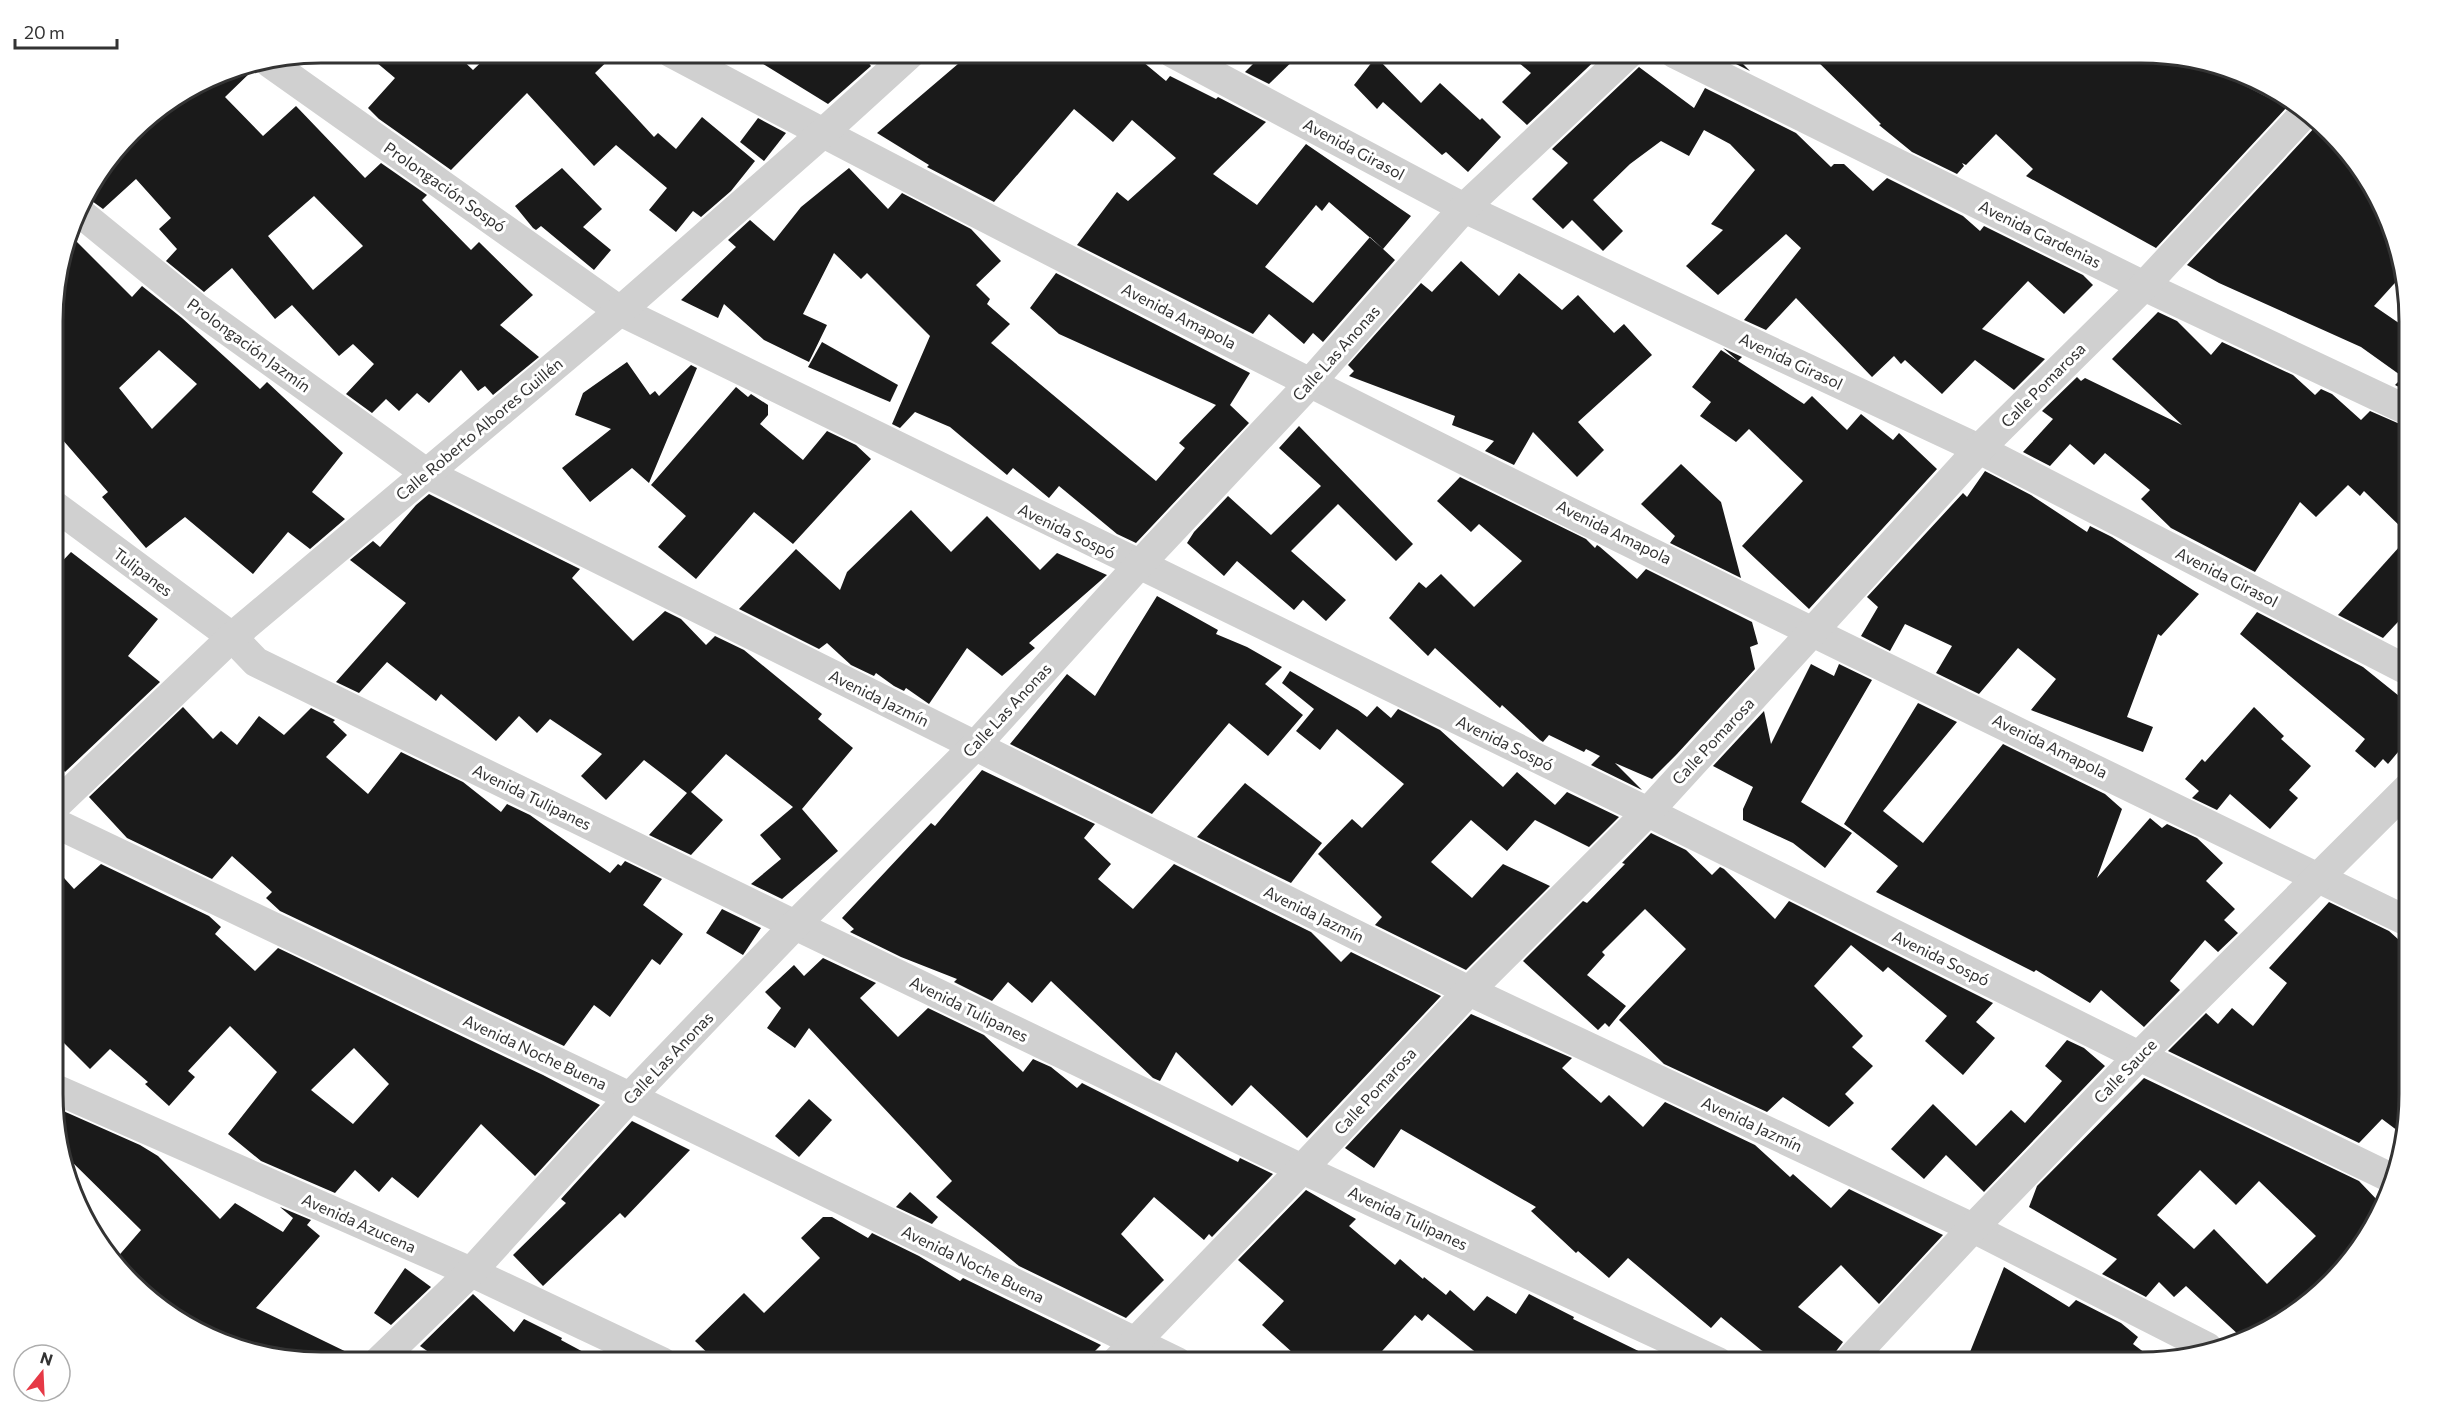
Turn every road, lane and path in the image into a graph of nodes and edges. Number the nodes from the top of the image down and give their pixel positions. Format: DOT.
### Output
graph roads {
  1 [pos="693,63"];
  2 [pos="898,63"];
  3 [pos="1194,63"];
  4 [pos="1617,63"];
  5 [pos="1696,63"];
  6 [pos="276,67"];
  7 [pos="2300,118"];
  8 [pos="823,133"];
  9 [pos="1464,208"];
  10 [pos="85,217"];
  11 [pos="2144,286"];
  12 [pos="620,311"];
  13 [pos="1310,383"];
  14 [pos="2399,406"];
  15 [pos="1979,449"];
  16 [pos="426,473"];
  17 [pos="63,512"];
  18 [pos="1138,566"];
  19 [pos="1814,631"];
  20 [pos="232,637"];
  21 [pos="2399,666"];
  22 [pos="975,746"];
  23 [pos="2399,797"];
  24 [pos="63,798"];
  25 [pos="1648,813"];
  26 [pos="63,827"];
  27 [pos="2319,878"];
  28 [pos="2399,917"];
  29 [pos="795,925"];
  30 [pos="1469,991"];
  31 [pos="2139,1056"];
  32 [pos="63,1093"];
  33 [pos="630,1097"];
  34 [pos="1302,1169"];
  35 [pos="2386,1174"];
  36 [pos="1973,1228"];
  37 [pos="471,1272"];
  38 [pos="2202,1344"];
  39 [pos="388,1352"];
  40 [pos="641,1352"];
  41 [pos="1124,1352"];
  42 [pos="1127,1352"];
  43 [pos="1696,1352"];
  44 [pos="1857,1352"];
  1 -- 8 [label="street, Avenida Amapola"];
  2 -- 8 [label="street, Calle Roberto Albores Guillén"];
  3 -- 9 [label="street, Avenida Girasol"];
  4 -- 9 [label="street, Calle Las Anonas"];
  5 -- 11 [label="street, Avenida Gardenias"];
  6 -- 12 [label="street, Prolongación Sospó"];
  7 -- 11 [label="street, Calle Pomarosa"];
  8 -- 12 [label="street, Calle Roberto Albores Guillén"];
  8 -- 13 [label="street, Avenida Amapola"];
  9 -- 13 [label="street, Calle Las Anonas"];
  9 -- 15 [label="street, Avenida Girasol"];
  10 -- 16 [label="street, Prolongación Jazmín"];
  11 -- 14 [label="street, Avenida Gardenias"];
  11 -- 15 [label="street, Calle Pomarosa"];
  12 -- 16 [label="street, Calle Roberto Albores Guillén"];
  12 -- 18 [label="street, Avenida Sospó"];
  13 -- 18 [label="street, Calle Las Anonas"];
  13 -- 19 [label="street, Avenida Amapola"];
  15 -- 19 [label="street, Calle Pomarosa"];
  15 -- 21 [label="street, Avenida Girasol"];
  16 -- 20 [label="street, Calle Roberto Albores Guillén"];
  16 -- 22 [label="street, Avenida Jazmín"];
  17 -- 20 [label="street, Tulipanes"];
  18 -- 22 [label="street, Calle Las Anonas"];
  18 -- 25 [label="street, Avenida Sospó"];
  19 -- 25 [label="street, Calle Pomarosa"];
  19 -- 27 [label="street, Avenida Amapola"];
  20 -- 24 [label="street, Calle Roberto Albores Guillén"];
  20 -- 29 [label="street, Avenida Tulipanes"];
  22 -- 29 [label="street, Calle Las Anonas"];
  22 -- 30 [label="street, Avenida Jazmín"];
  23 -- 27 [label="street, Calle Sauce"];
  25 -- 30 [label="street, Calle Pomarosa"];
  25 -- 31 [label="street, Avenida Sospó"];
  26 -- 33 [label="street, Avenida Noche Buena"];
  27 -- 28 [label="street, Avenida Amapola"];
  27 -- 31 [label="street, Calle Sauce"];
  29 -- 33 [label="street, Calle Las Anonas"];
  29 -- 34 [label="street, Avenida Tulipanes"];
  30 -- 34 [label="street, Calle Pomarosa"];
  30 -- 36 [label="street, Avenida Jazmín"];
  31 -- 35 [label="street, Avenida Sospó"];
  31 -- 36 [label="street, Calle Sauce"];
  32 -- 37 [label="street, Avenida Azucena"];
  33 -- 37 [label="street, Calle Las Anonas"];
  33 -- 41 [label="street, Avenida Noche Buena"];
  34 -- 42 [label="street, Calle Pomarosa"];
  34 -- 43 [label="street, Avenida Tulipanes"];
  36 -- 38 [label="street, Avenida Jazmín"];
  36 -- 44 [label="street, Calle Sauce"];
  37 -- 39 [label="street, Calle Las Anonas"];
  37 -- 40 [label="street, Avenida Azucena"];
}
